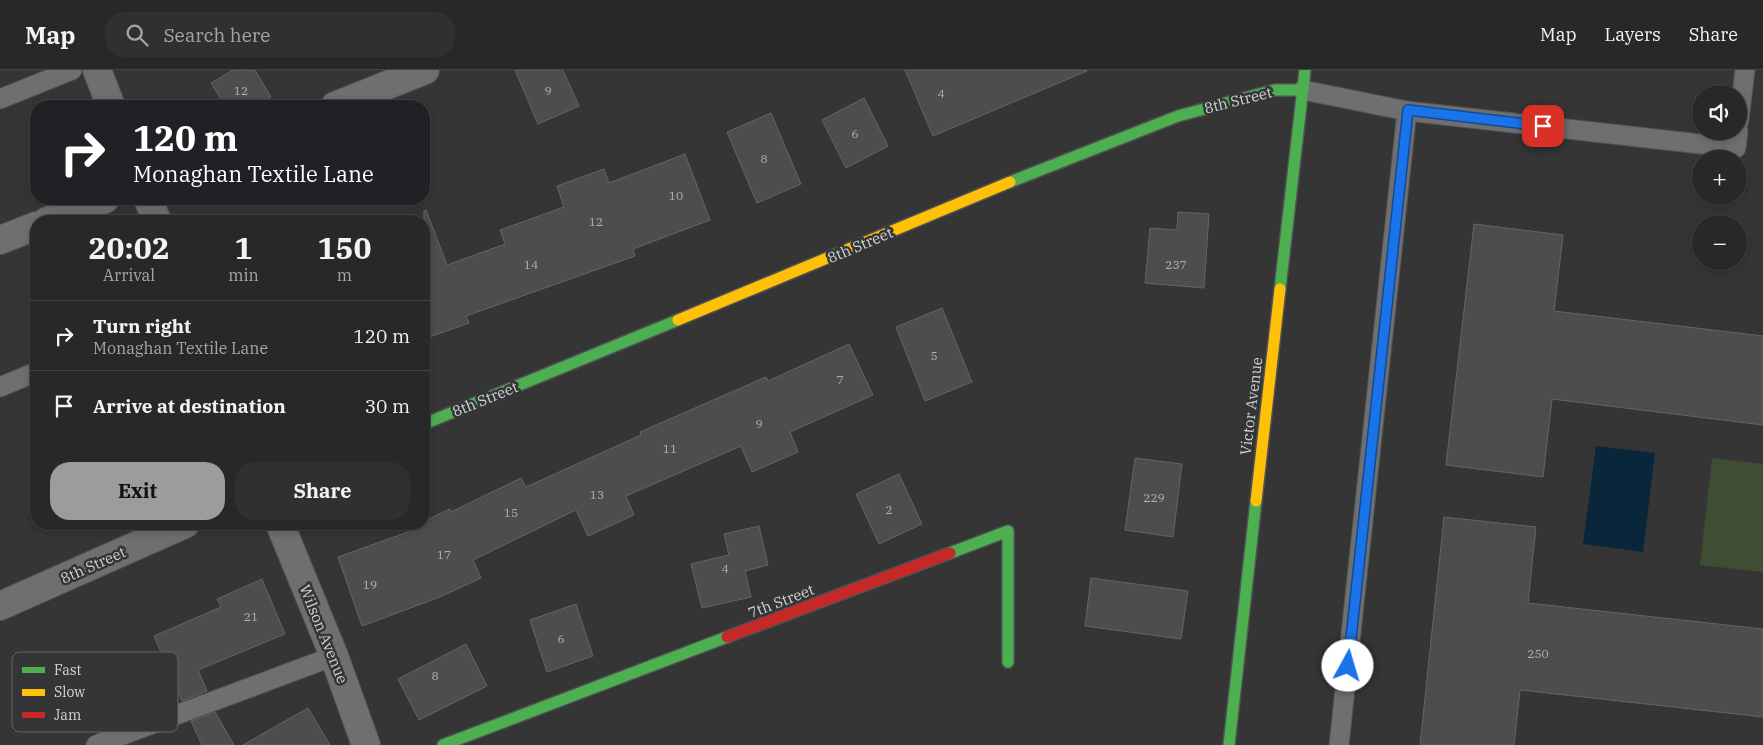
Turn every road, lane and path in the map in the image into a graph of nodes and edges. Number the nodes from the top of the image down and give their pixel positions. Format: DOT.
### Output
graph roads {
  1 [pos="72,70"];
  2 [pos="96,70"];
  3 [pos="425,70"];
  4 [pos="1305,70"];
  5 [pos="1744,70"];
  6 [pos="1742,85"];
  7 [pos="1303,90"];
  8 [pos="0,99"];
  9 [pos="108,100"];
  10 [pos="351,100"];
  11 [pos="1408,110"];
  12 [pos="1692,136"];
  13 [pos="89,205"];
  14 [pos="63,215"];
  15 [pos="30,228"];
  16 [pos="0,240"];
  17 [pos="30,374"];
  18 [pos="0,387"];
  19 [pos="430,422"];
  20 [pos="172,530"];
  21 [pos="282,530"];
  22 [pos="0,606"];
  23 [pos="334,656"];
  24 [pos="1008,662"];
  25 [pos="178,714"];
  26 [pos="131,732"];
  27 [pos="96,745"];
  28 [pos="366,745"];
  29 [pos="443,745"];
  30 [pos="1229,745"];
  31 [pos="1339,745"];
  1 -- 8 [label="lane"];
  2 -- 9 [label="street"];
  3 -- 10 [label="street"];
  4 -- 7 [label="street, Victor Avenue"];
  5 -- 6 [label="lane"];
  7 -- 11 [label="lane"];
  7 -- 19 [label="street, 8th Street"];
  7 -- 30 [label="street, Victor Avenue"];
  11 -- 12 [label="lane"];
  11 -- 31 [label="lane"];
  13 -- 14 [label="street"];
  15 -- 16 [label="street"];
  17 -- 18 [label="lane"];
  20 -- 22 [label="street, 8th Street"];
  21 -- 23 [label="street, Wilson Avenue"];
  23 -- 25 [label="lane"];
  23 -- 28 [label="street, Wilson Avenue"];
  24 -- 29 [label="street, 7th Street"];
  26 -- 27 [label="lane"];
}
